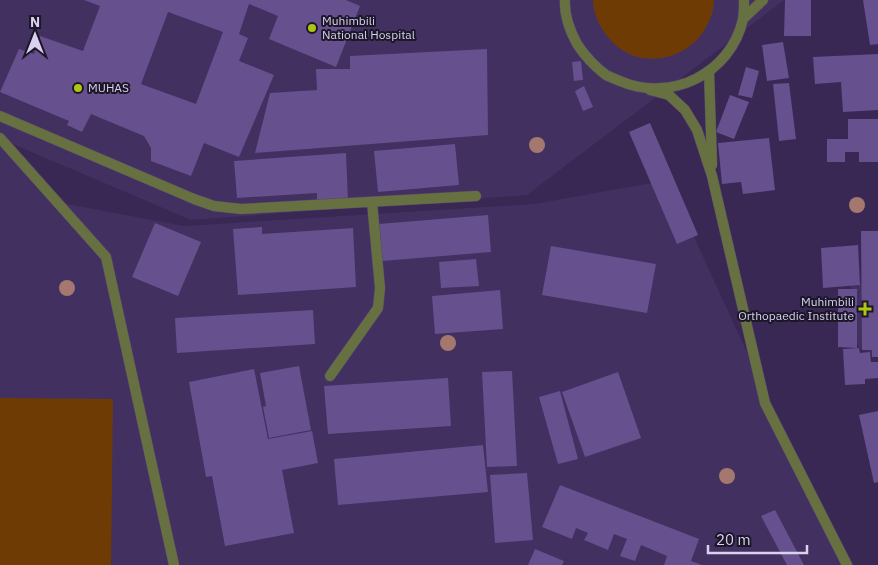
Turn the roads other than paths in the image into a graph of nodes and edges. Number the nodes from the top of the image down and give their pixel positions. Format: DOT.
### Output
graph roads {
  1 [pos="565,0"];
  2 [pos="744,0"];
  3 [pos="763,0"];
  4 [pos="743,19"];
  5 [pos="709,71"];
  6 [pos="632,86"];
  7 [pos="0,116"];
  8 [pos="0,138"];
  9 [pos="712,176"];
  10 [pos="476,196"];
  11 [pos="372,202"];
  12 [pos="330,376"];
  13 [pos="174,565"];
  14 [pos="847,565"];
  1 -- 6 [label="street"];
  2 -- 4 [label="street"];
  3 -- 4 [label="street"];
  4 -- 5 [label="street"];
  5 -- 6 [label="street"];
  5 -- 9 [label="street"];
  6 -- 9 [label="street"];
  7 -- 11 [label="street"];
  8 -- 13 [label="street"];
  9 -- 14 [label="street"];
  10 -- 11 [label="street"];
  11 -- 12 [label="street"];
}
